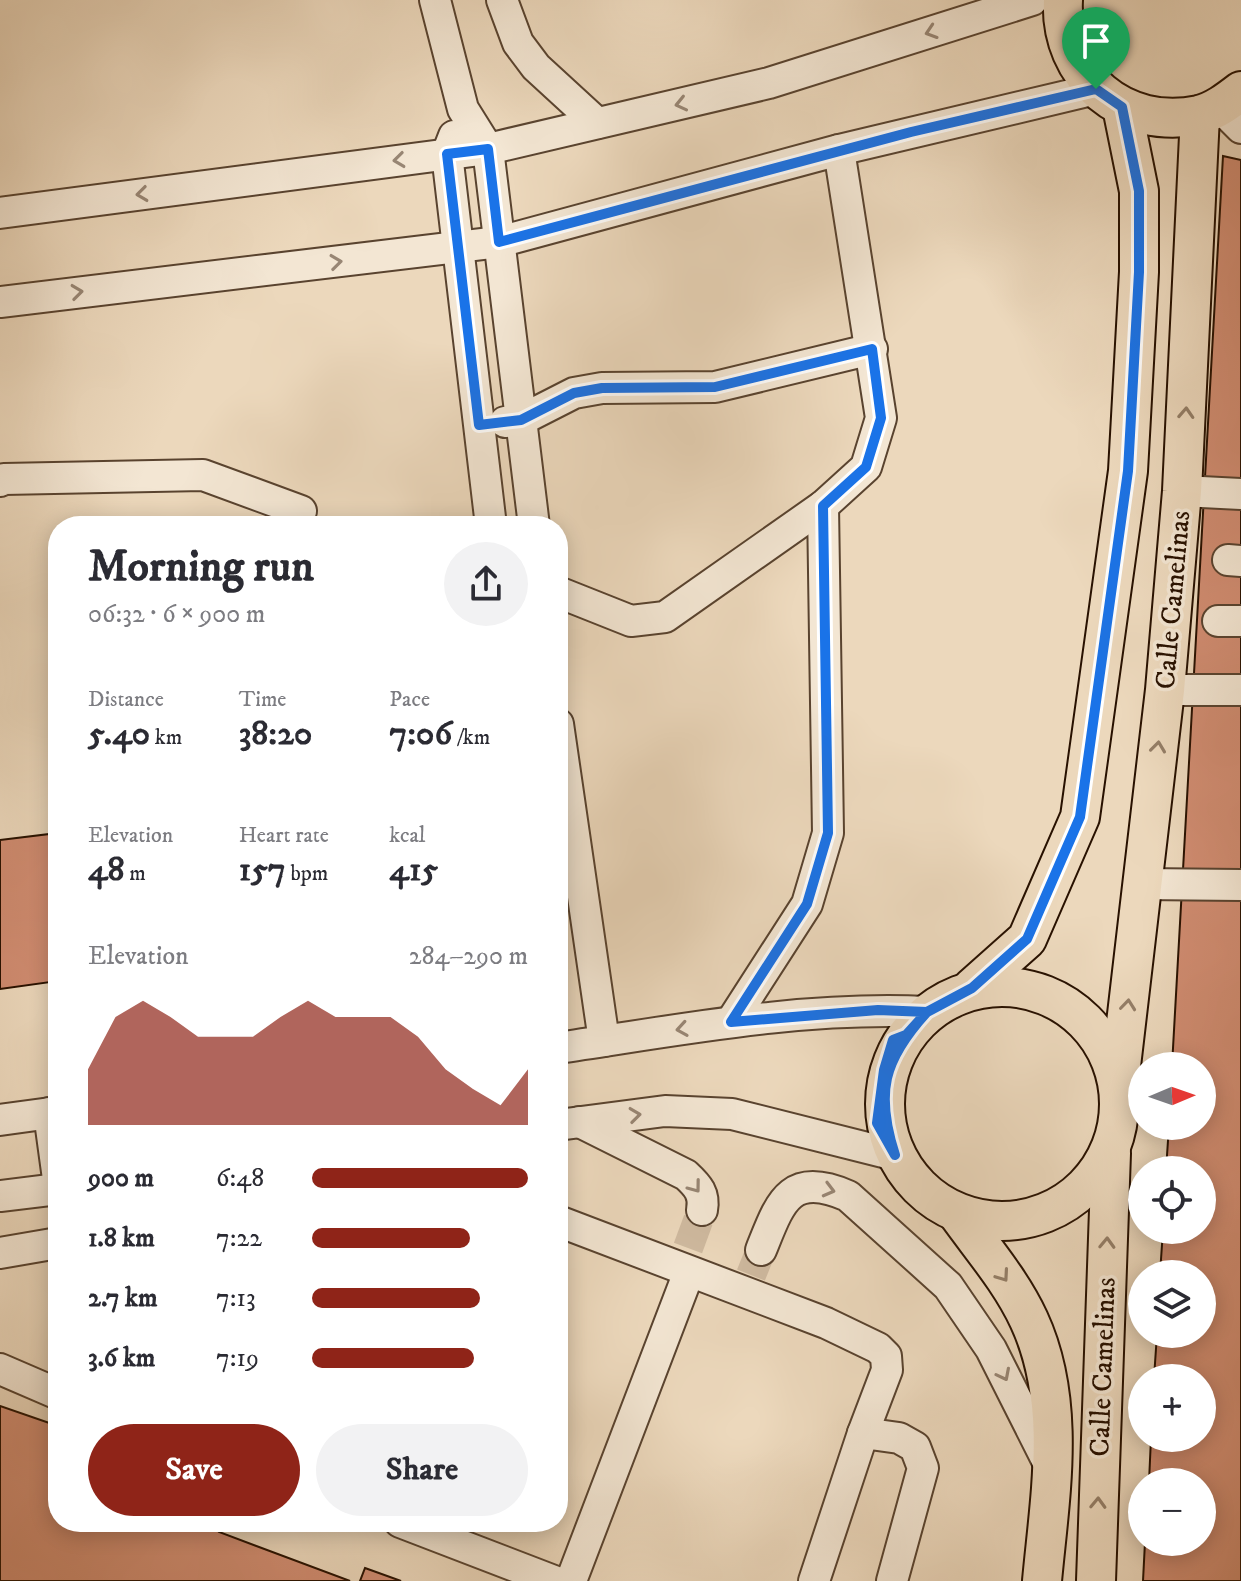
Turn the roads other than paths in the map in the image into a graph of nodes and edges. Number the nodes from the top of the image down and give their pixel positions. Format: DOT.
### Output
graph roads {
  1 [pos="435,0"];
  2 [pos="502,0"];
  3 [pos="1032,0"];
  4 [pos="1063,0"];
  5 [pos="1109,98"];
  6 [pos="463,109"];
  7 [pos="1225,110"];
  8 [pos="597,123"];
  9 [pos="488,149"];
  10 [pos="839,150"];
  11 [pos="447,154"];
  12 [pos="0,213"];
  13 [pos="499,242"];
  14 [pos="458,247"];
  15 [pos="0,302"];
  16 [pos="872,349"];
  17 [pos="521,420"];
  18 [pos="479,425"];
  19 [pos="0,481"];
  20 [pos="1182,491"];
  21 [pos="1241,494"];
  22 [pos="823,506"];
  23 [pos="301,511"];
  24 [pos="490,516"];
  25 [pos="533,516"];
  26 [pos="568,596"];
  27 [pos="1165,690"];
  28 [pos="1241,690"];
  29 [pos="568,793"];
  30 [pos="1142,884"];
  31 [pos="1241,885"];
  32 [pos="972,988"];
  33 [pos="731,1022"];
  34 [pos="916,1023"];
  35 [pos="604,1041"];
  36 [pos="568,1046"];
  37 [pos="1119,1083"];
  38 [pos="48,1114"];
  39 [pos="0,1120"];
  40 [pos="569,1124"];
  41 [pos="1111,1153"];
  42 [pos="895,1155"];
  43 [pos="48,1190"];
  44 [pos="0,1196"];
  45 [pos="702,1210"];
  46 [pos="957,1213"];
  47 [pos="568,1225"];
  48 [pos="48,1245"];
  49 [pos="761,1250"];
  50 [pos="0,1253"];
  51 [pos="689,1272"];
  52 [pos="0,1369"];
  53 [pos="48,1390"];
  54 [pos="863,1433"];
  55 [pos="1052,1470"];
  56 [pos="426,1532"];
  57 [pos="554,1581"];
  58 [pos="571,1581"];
  59 [pos="814,1581"];
  60 [pos="892,1581"];
  61 [pos="1042,1581"];
  62 [pos="1096,1581"];
  1 -- 6 [label="street"];
  2 -- 8 [label="street"];
  3 -- 8 [label="street, one-way"];
  4 -- 5 [label="main road"];
  5 -- 7 [label="main road"];
  5 -- 10 [label="street"];
  5 -- 32 [label="main road, Calle Camelinas"];
  6 -- 9 [label="street"];
  6 -- 11 [label="street"];
  20 -- 7 [label="main road, Calle Camelinas, one-way"];
  8 -- 9 [label="street"];
  9 -- 11 [label="street"];
  9 -- 13 [label="street"];
  10 -- 13 [label="street"];
  10 -- 16 [label="street"];
  11 -- 12 [label="street, one-way"];
  11 -- 14 [label="street"];
  13 -- 14 [label="street"];
  13 -- 17 [label="street"];
  15 -- 14 [label="street, one-way"];
  14 -- 18 [label="street"];
  16 -- 17 [label="street"];
  16 -- 22 [label="street"];
  17 -- 18 [label="street"];
  17 -- 25 [label="street"];
  18 -- 24 [label="street"];
  19 -- 23 [label="street"];
  20 -- 21 [label="street"];
  20 -- 27 [label="main road, Calle Camelinas"];
  22 -- 26 [label="street"];
  22 -- 33 [label="street"];
  27 -- 28 [label="street"];
  30 -- 27 [label="main road, Calle Camelinas, one-way"];
  29 -- 35 [label="street"];
  30 -- 31 [label="street"];
  37 -- 30 [label="main road, Calle Camelinas, one-way"];
  32 -- 34 [label="main road"];
  32 -- 37 [label="main road"];
  33 -- 34 [label="street"];
  33 -- 35 [label="street, one-way"];
  34 -- 42 [label="main road"];
  35 -- 36 [label="street"];
  37 -- 41 [label="main road"];
  38 -- 39 [label="street"];
  40 -- 42 [label="street, one-way"];
  40 -- 45 [label="street, one-way"];
  41 -- 46 [label="main road"];
  62 -- 41 [label="main road, Calle Camelinas, one-way"];
  42 -- 46 [label="main road"];
  43 -- 44 [label="street"];
  46 -- 55 [label="main road, Calle Camelinas, one-way"];
  47 -- 51 [label="street"];
  48 -- 50 [label="street"];
  49 -- 55 [label="street, one-way"];
  51 -- 54 [label="street"];
  51 -- 58 [label="street"];
  52 -- 53 [label="street"];
  54 -- 59 [label="street"];
  54 -- 60 [label="street"];
  55 -- 61 [label="main road, Calle Camelinas"];
  56 -- 57 [label="street"];
}
